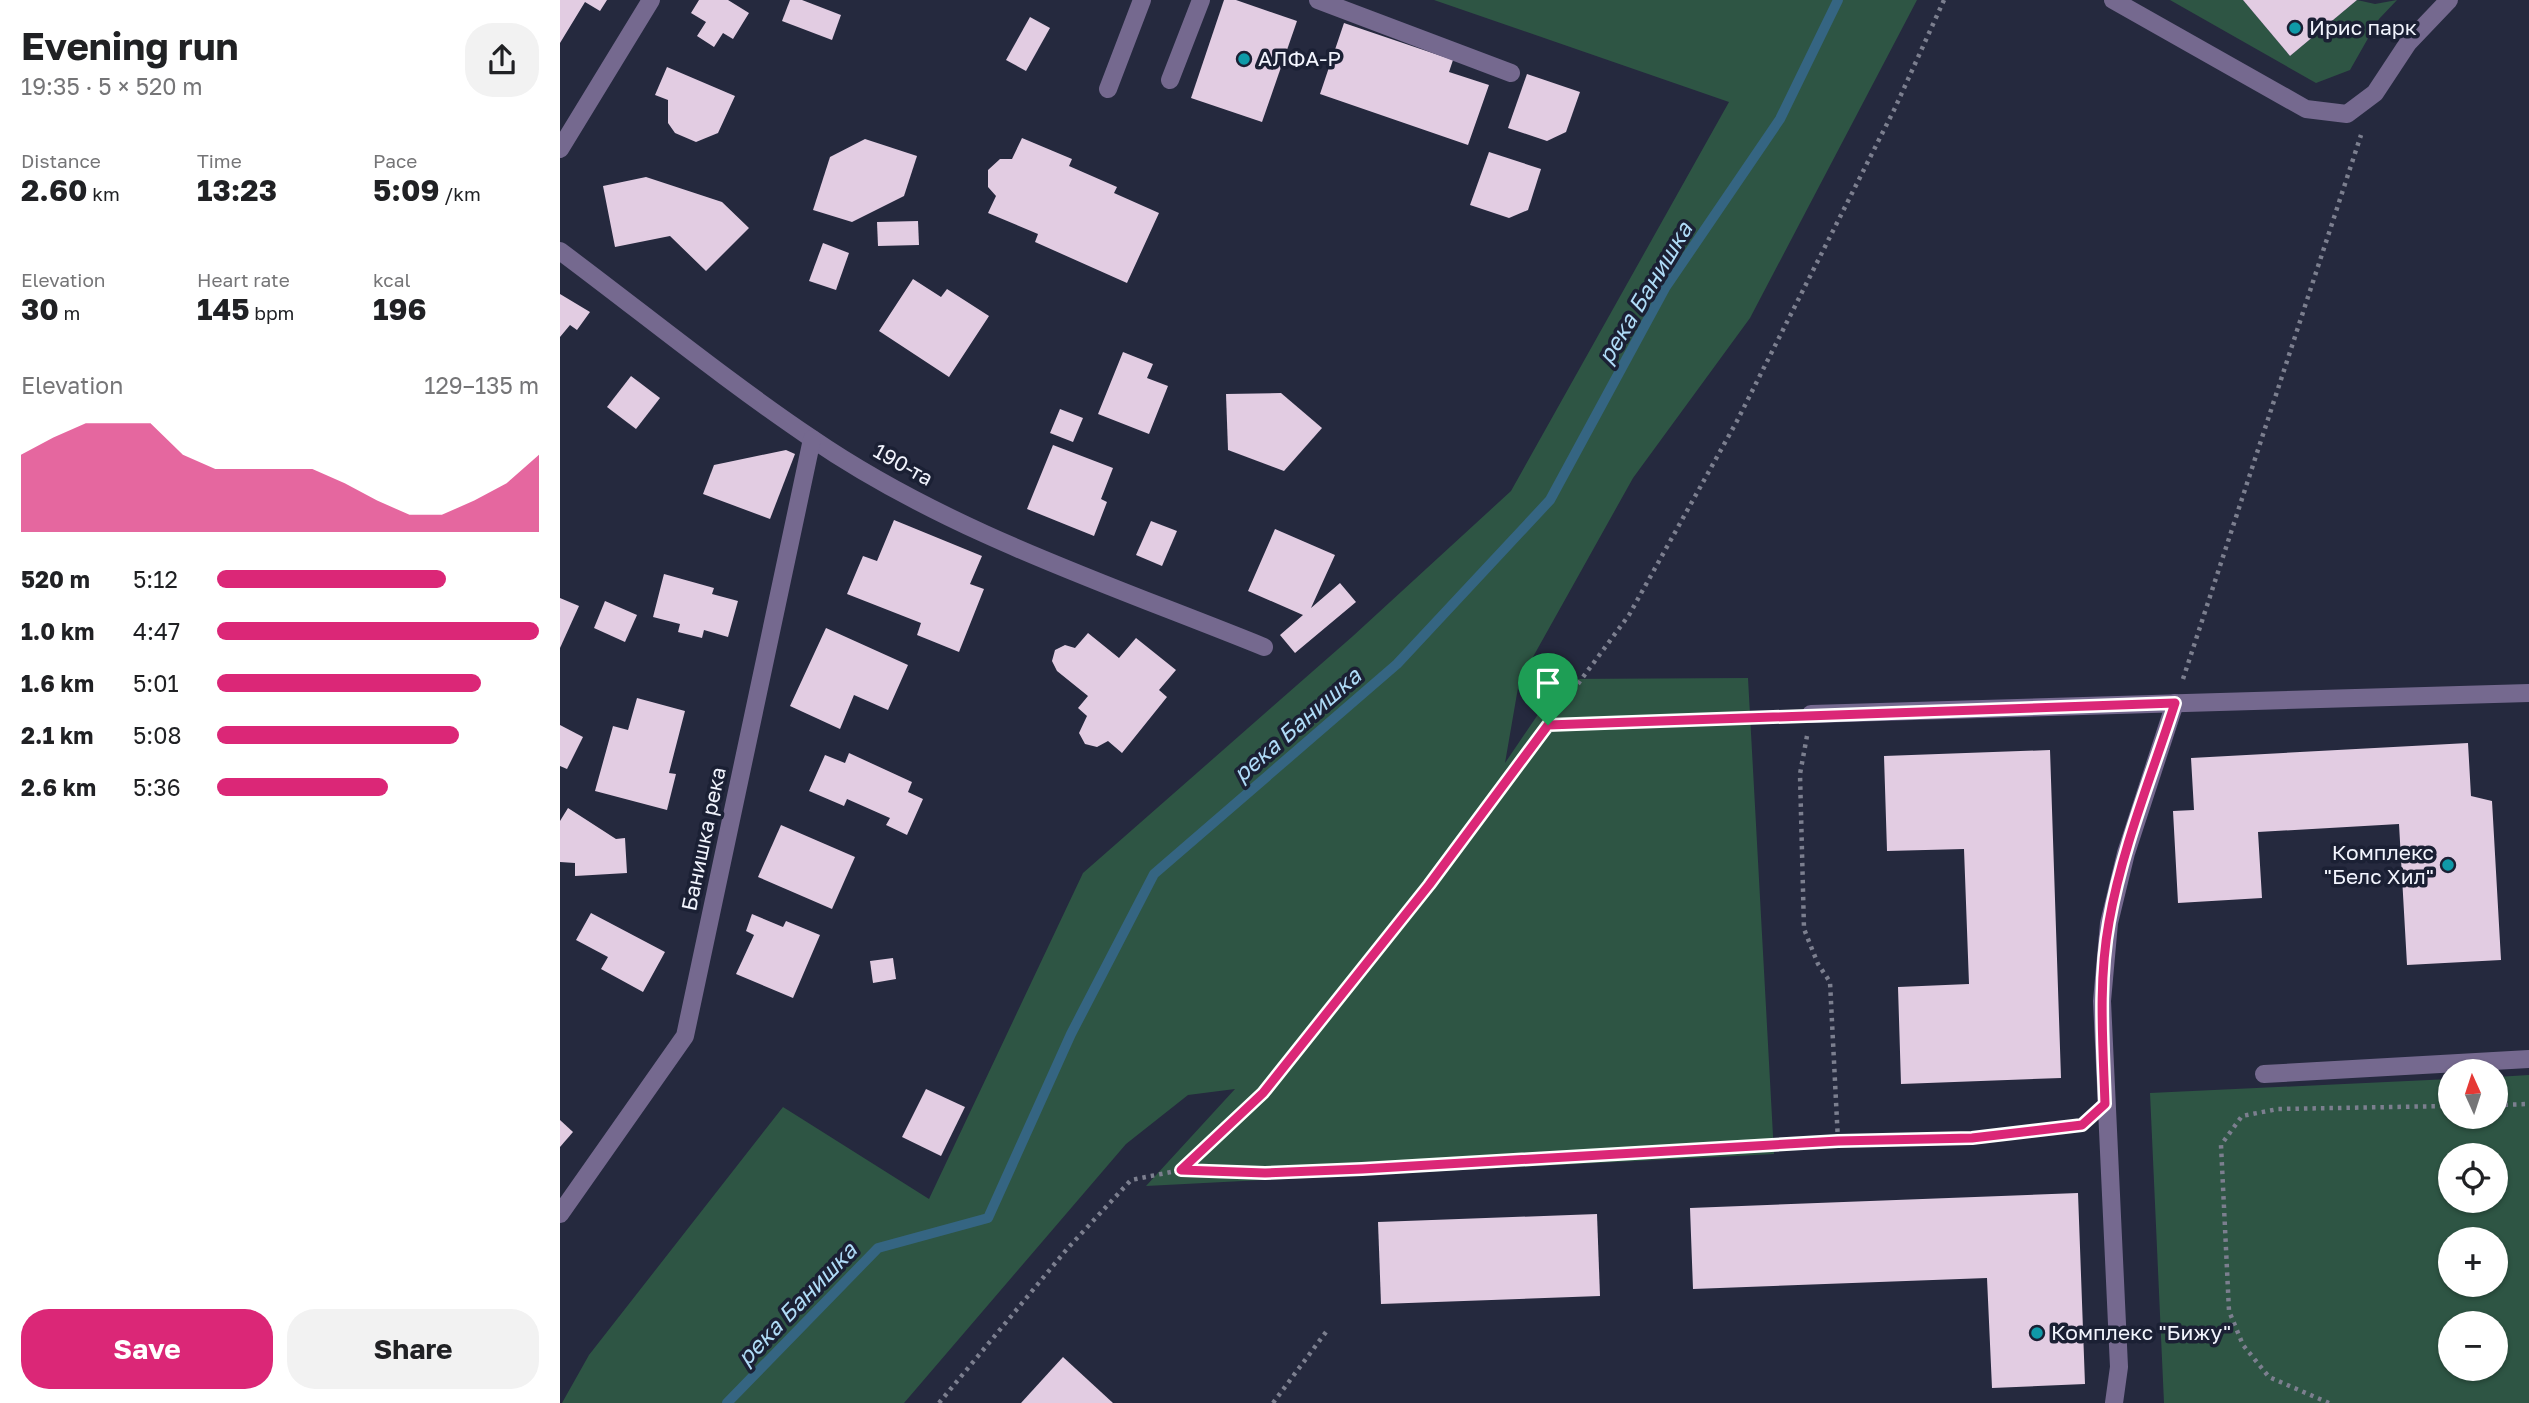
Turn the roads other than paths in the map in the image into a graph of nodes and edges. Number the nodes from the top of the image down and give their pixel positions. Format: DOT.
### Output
graph roads {
  1 [pos="651,0"];
  2 [pos="1142,0"];
  3 [pos="1201,0"];
  4 [pos="1318,0"];
  5 [pos="2113,0"];
  6 [pos="2449,0"];
  7 [pos="1511,73"];
  8 [pos="1170,79"];
  9 [pos="1108,89"];
  10 [pos="560,149"];
  11 [pos="560,250"];
  12 [pos="812,439"];
  13 [pos="1264,646"];
  14 [pos="2529,693"];
  15 [pos="2175,703"];
  16 [pos="1811,714"];
  17 [pos="2529,1059"];
  18 [pos="2264,1074"];
  19 [pos="560,1214"];
  20 [pos="2114,1403"];
  1 -- 10 [label="street"];
  2 -- 9 [label="street"];
  3 -- 8 [label="street"];
  4 -- 7 [label="street"];
  5 -- 6 [label="street"];
  11 -- 12 [label="street, 190-та"];
  12 -- 13 [label="street, 190-та"];
  12 -- 19 [label="street, Банишка река"];
  14 -- 15 [label="street"];
  15 -- 16 [label="street"];
  15 -- 20 [label="street"];
  17 -- 18 [label="street"];
}
